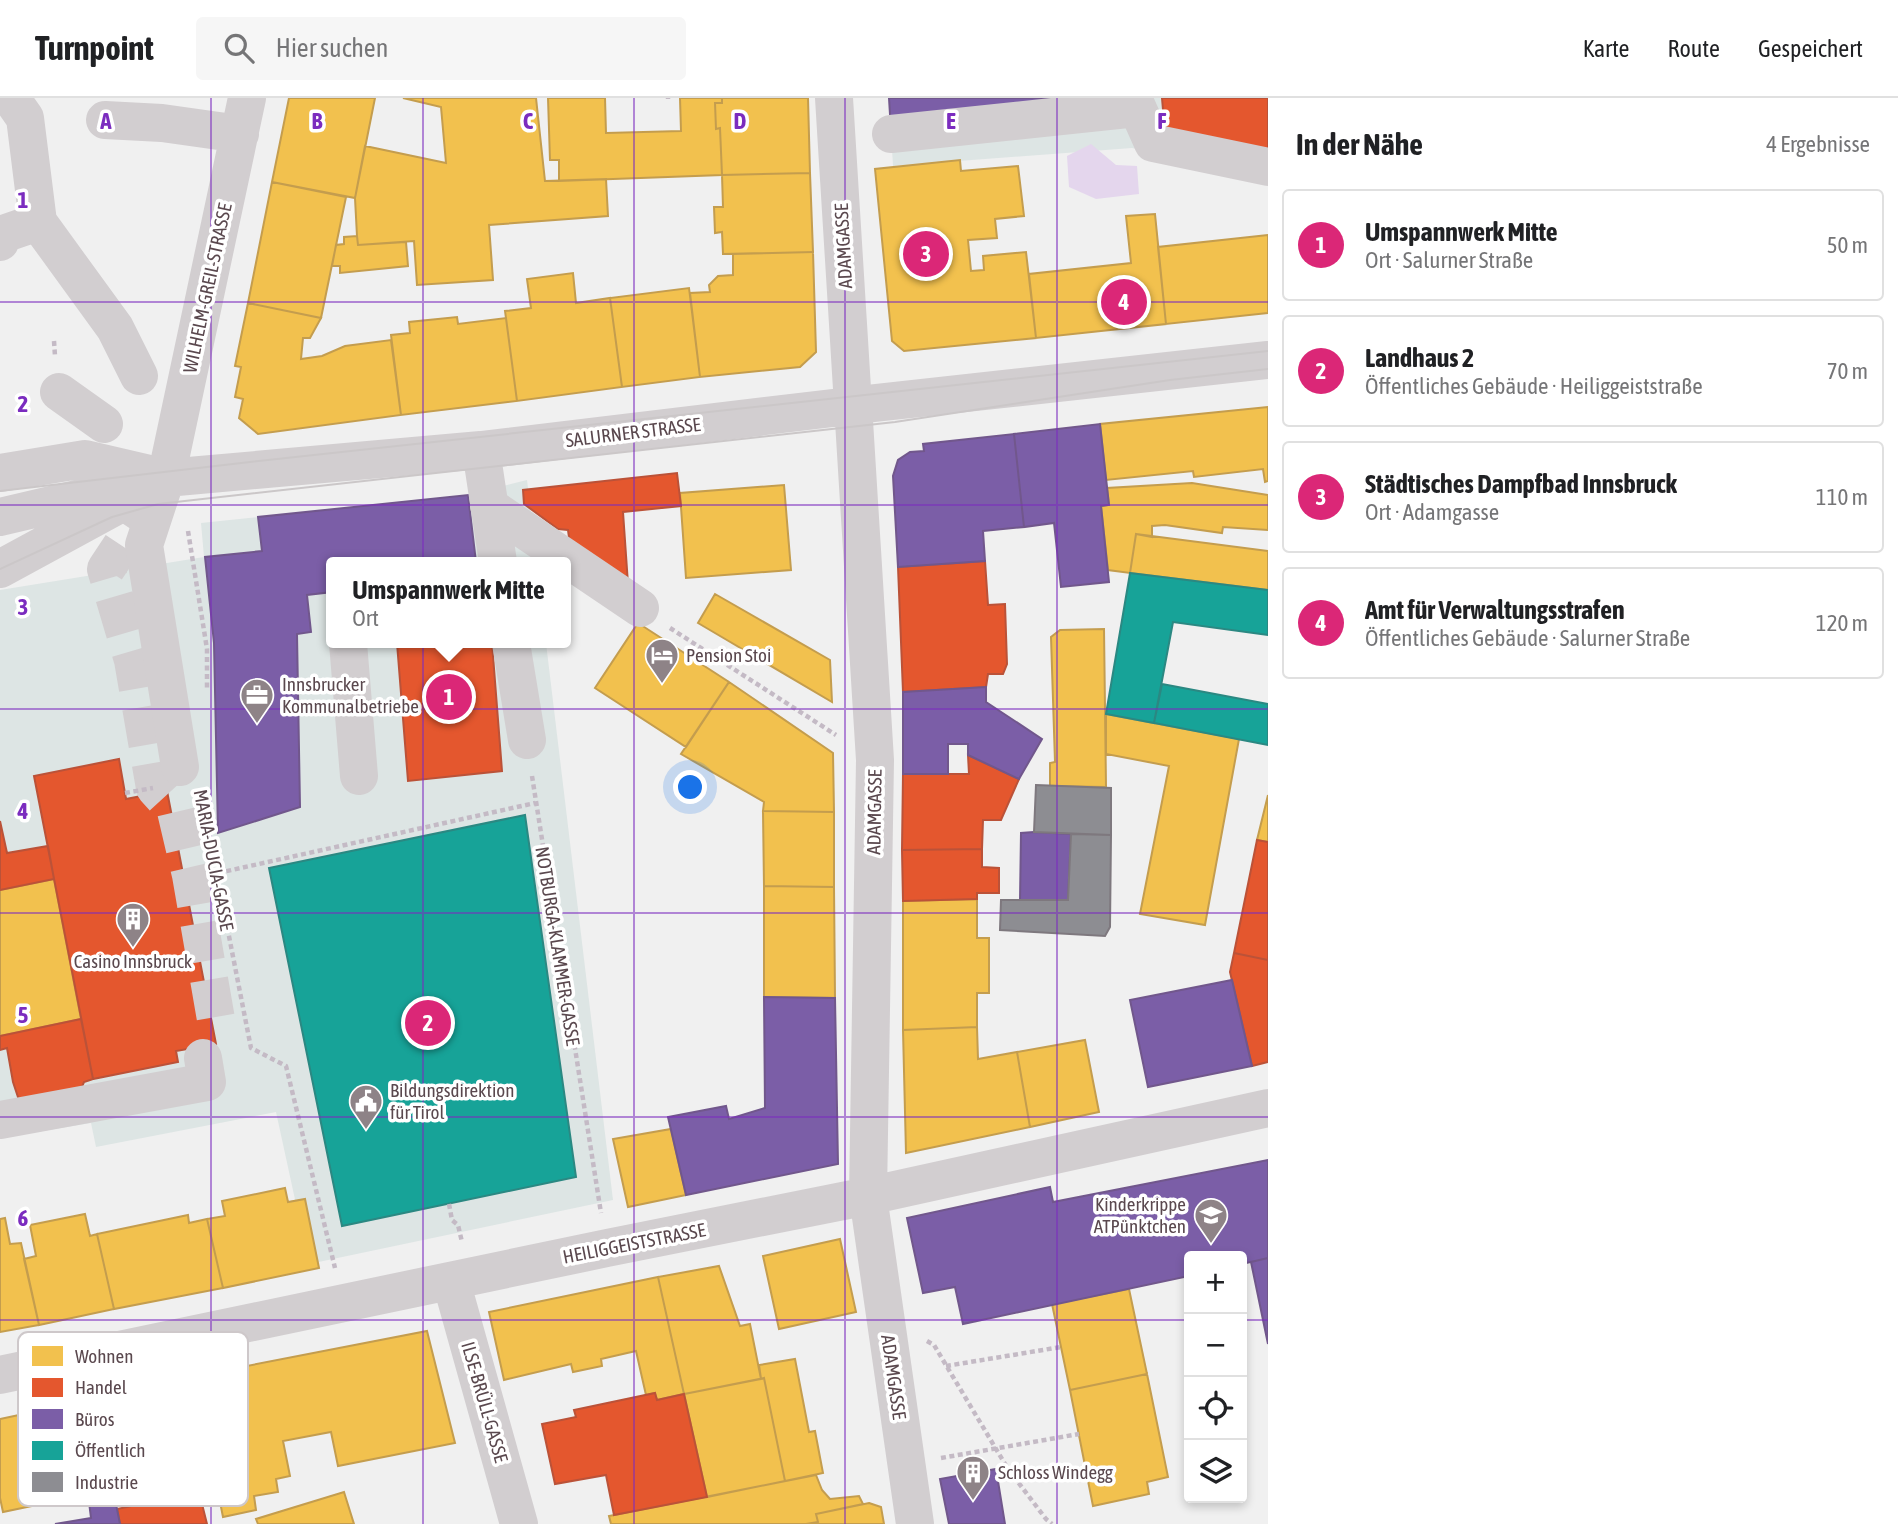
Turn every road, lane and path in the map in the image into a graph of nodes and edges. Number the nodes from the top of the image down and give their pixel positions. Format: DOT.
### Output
graph roads {
  1 [pos="834,98"];
  2 [pos="1135,103"];
  3 [pos="25,104"];
  4 [pos="244,116"];
  5 [pos="105,120"];
  6 [pos="891,134"];
  7 [pos="1268,167"];
  8 [pos="38,222"];
  9 [pos="0,242"];
  10 [pos="1268,360"];
  11 [pos="139,376"];
  12 [pos="59,392"];
  13 [pos="853,405"];
  14 [pos="104,424"];
  15 [pos="481,450"];
  16 [pos="0,473"];
  17 [pos="166,478"];
  18 [pos="0,497"];
  19 [pos="489,506"];
  20 [pos="0,517"];
  21 [pos="497,557"];
  22 [pos="564,557"];
  23 [pos="571,561"];
  24 [pos="0,569"];
  25 [pos="640,608"];
  26 [pos="348,648"];
  27 [pos="512,648"];
  28 [pos="208,698"];
  29 [pos="527,740"];
  30 [pos="875,760"];
  31 [pos="359,776"];
  32 [pos="190,780"];
  33 [pos="535,803"];
  34 [pos="217,873"];
  35 [pos="203,1058"];
  36 [pos="1268,1108"];
  37 [pos="0,1120"];
  38 [pos="868,1196"];
  39 [pos="449,1204"];
  40 [pos="460,1233"];
  41 [pos="607,1248"];
  42 [pos="451,1281"];
  43 [pos="343,1303"];
  44 [pos="886,1321"];
  45 [pos="205,1332"];
  46 [pos="1061,1347"];
  47 [pos="946,1366"];
  48 [pos="18,1371"];
  49 [pos="0,1375"];
  50 [pos="1079,1434"];
  51 [pos="996,1449"];
  52 [pos="936,1459"];
  53 [pos="519,1524"];
  54 [pos="915,1524"];
  55 [pos="1052,1524"];
  1 -- 13 [label="street, ADAMGASSE"];
  2 -- 6 [label="street"];
  2 -- 7 [label="street"];
  3 -- 8 [label="street"];
  4 -- 5 [label="street"];
  4 -- 17 [label="street, WILHELM-GREIL-STRASSE"];
  8 -- 9 [label="street"];
  8 -- 11 [label="street"];
  10 -- 13 [label="street, SALURNER STRASSE"];
  12 -- 14 [label="street"];
  13 -- 15 [label="street, SALURNER STRASSE"];
  13 -- 30 [label="street, ADAMGASSE"];
  15 -- 17 [label="street, SALURNER STRASSE"];
  15 -- 19 [label="street"];
  16 -- 17 [label="street"];
  17 -- 18 [label="street"];
  17 -- 20 [label="street, SALURNER STRASSE"];
  17 -- 24 [label="street"];
  17 -- 28 [label="path"];
  17 -- 32 [label="street, MARIA-DUCIA-GASSE"];
  19 -- 21 [label="street"];
  19 -- 22 [label="street"];
  23 -- 25 [label="street"];
  25 -- 30 [label="path"];
  26 -- 31 [label="street"];
  27 -- 29 [label="street"];
  29 -- 33 [label="path, NOTBURGA-KLAMMER-GASSE"];
  30 -- 38 [label="street, ADAMGASSE"];
  32 -- 34 [label="path, MARIA-DUCIA-GASSE"];
  33 -- 34 [label="path"];
  33 -- 41 [label="path, NOTBURGA-KLAMMER-GASSE"];
  34 -- 43 [label="path, MARIA-DUCIA-GASSE"];
  35 -- 37 [label="street"];
  36 -- 38 [label="street, HEILIGGEISTSTRASSE"];
  38 -- 41 [label="street, HEILIGGEISTSTRASSE"];
  38 -- 44 [label="street, ADAMGASSE"];
  39 -- 40 [label="path"];
  41 -- 42 [label="street, HEILIGGEISTSTRASSE"];
  42 -- 43 [label="street, HEILIGGEISTSTRASSE"];
  42 -- 53 [label="street, ILSE-BRÜLL-GASSE"];
  43 -- 45 [label="street, HEILIGGEISTSTRASSE"];
  44 -- 47 [label="path"];
  44 -- 54 [label="street, ADAMGASSE"];
  46 -- 47 [label="path"];
  47 -- 51 [label="path"];
  48 -- 49 [label="street, HEILIGGEISTSTRASSE"];
  50 -- 51 [label="path"];
  51 -- 52 [label="path"];
  51 -- 55 [label="path"];
}
